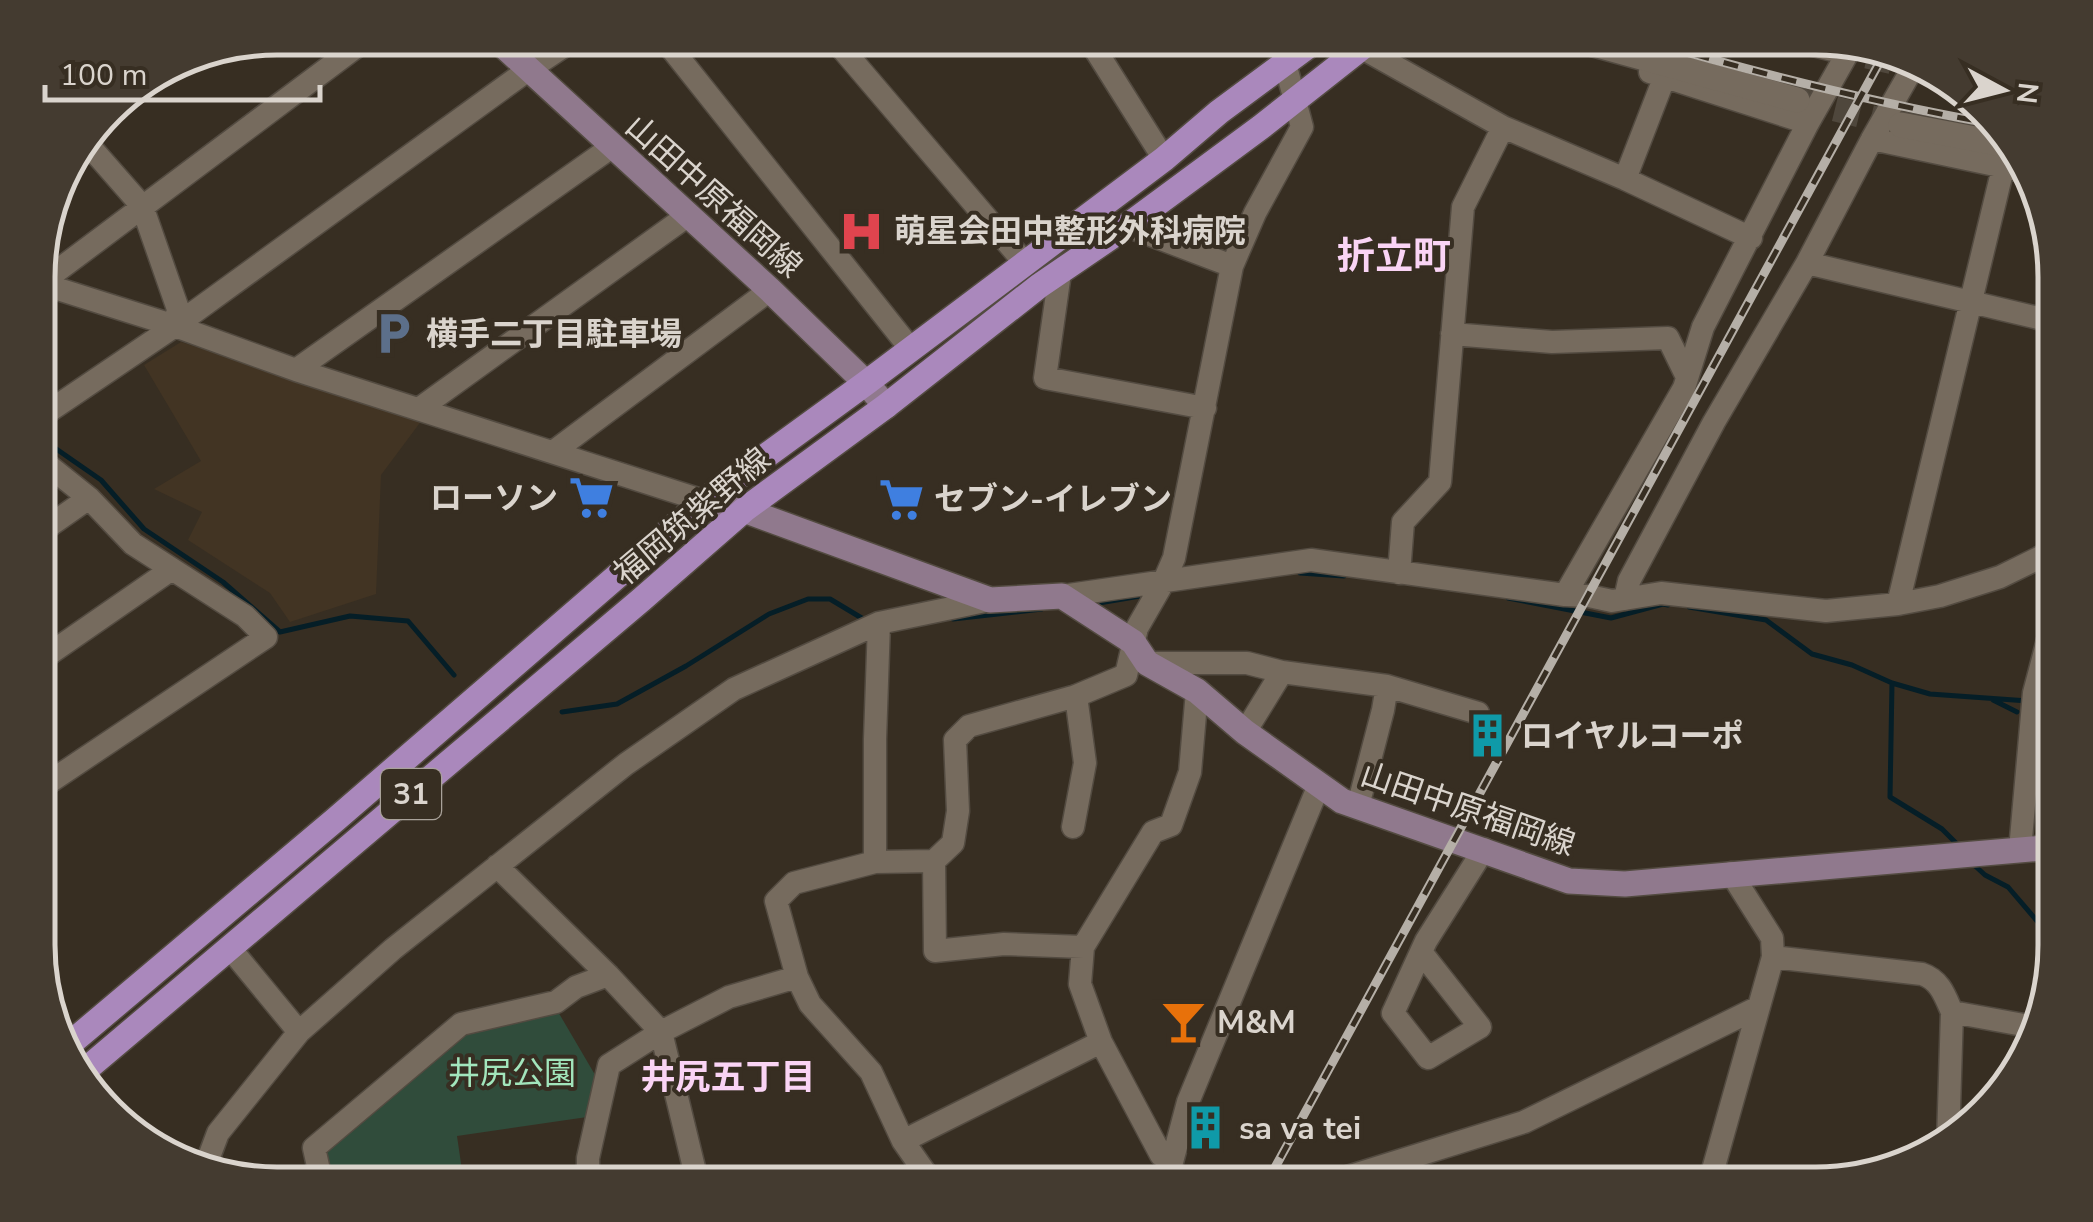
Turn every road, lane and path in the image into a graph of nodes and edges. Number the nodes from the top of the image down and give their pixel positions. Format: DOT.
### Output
graph roads {
  1 [pos="345,55"];
  2 [pos="513,55"];
  3 [pos="550,55"];
  4 [pos="677,55"];
  5 [pos="847,55"];
  6 [pos="1099,55"];
  7 [pos="1296,55"];
  8 [pos="1353,55"];
  9 [pos="1387,55"];
  10 [pos="1595,55"];
  11 [pos="1626,55"];
  12 [pos="1836,56"];
  13 [pos="1285,63"];
  14 [pos="528,70"];
  15 [pos="1666,76"];
  16 [pos="1919,81"];
  17 [pos="1296,100"];
  18 [pos="1803,111"];
  19 [pos="1901,126"];
  20 [pos="1504,127"];
  21 [pos="1872,139"];
  22 [pos="613,146"];
  23 [pos="94,151"];
  24 [pos="2001,155"];
  25 [pos="2001,156"];
  26 [pos="1164,159"];
  27 [pos="2006,164"];
  28 [pos="1625,178"];
  29 [pos="142,206"];
  30 [pos="687,216"];
  31 [pos="1126,226"];
  32 [pos="1751,238"];
  33 [pos="1024,262"];
  34 [pos="1807,263"];
  35 [pos="1232,266"];
  36 [pos="55,271"];
  37 [pos="1060,272"];
  38 [pos="55,288"];
  39 [pos="770,290"];
  40 [pos="1972,304"];
  41 [pos="2038,318"];
  42 [pos="174,326"];
  43 [pos="1452,334"];
  44 [pos="910,348"];
  45 [pos="296,370"];
  46 [pos="1686,377"];
  47 [pos="866,382"];
  48 [pos="886,406"];
  49 [pos="55,408"];
  50 [pos="1206,408"];
  51 [pos="419,409"];
  52 [pos="553,452"];
  53 [pos="55,470"];
  54 [pos="89,498"];
  55 [pos="704,501"];
  56 [pos="744,510"];
  57 [pos="55,523"];
  58 [pos="2038,558"];
  59 [pos="172,569"];
  60 [pos="1399,572"];
  61 [pos="1162,583"];
  62 [pos="1565,595"];
  63 [pos="1625,599"];
  64 [pos="990,600"];
  65 [pos="1071,602"];
  66 [pos="1898,604"];
  67 [pos="883,622"];
  68 [pos="1139,644"];
  69 [pos="55,650"];
  70 [pos="1282,672"];
  71 [pos="1387,686"];
  72 [pos="1197,691"];
  73 [pos="1076,696"];
  74 [pos="2038,706"];
  75 [pos="1478,712"];
  76 [pos="1245,732"];
  77 [pos="55,779"];
  78 [pos="1319,785"];
  79 [pos="1358,806"];
  80 [pos="1073,827"];
  81 [pos="2038,848"];
  82 [pos="1484,849"];
  83 [pos="2020,850"];
  84 [pos="934,861"];
  85 [pos="875,862"];
  86 [pos="498,866"];
  87 [pos="1732,874"];
  88 [pos="229,947"];
  89 [pos="1083,947"];
  90 [pos="1421,952"];
  91 [pos="1773,958"];
  92 [pos="608,975"];
  93 [pos="797,977"];
  94 [pos="1760,1007"];
  95 [pos="1952,1012"];
  96 [pos="2022,1026"];
  97 [pos="299,1032"];
  98 [pos="661,1032"];
  99 [pos="77,1039"];
  100 [pos="1101,1042"];
  101 [pos="90,1065"];
  102 [pos="1949,1123"];
  103 [pos="902,1141"];
  104 [pos="210,1156"];
  105 [pos="318,1167"];
  106 [pos="588,1167"];
  107 [pos="694,1167"];
  108 [pos="921,1167"];
  109 [pos="1166,1167"];
  110 [pos="1171,1167"];
  111 [pos="1380,1167"];
  112 [pos="1710,1167"];
  1 -- 29 [label="street"];
  2 -- 14 [label="main road, 山田中原福岡線"];
  3 -- 14 [label="street"];
  4 -- 44 [label="street"];
  5 -- 33 [label="street"];
  6 -- 26 [label="street"];
  7 -- 13 [label="main road, 福岡筑紫野線 / 31"];
  8 -- 17 [label="main road, 福岡筑紫野線 / 31"];
  9 -- 20 [label="street"];
  10 -- 15 [label="street"];
  11 -- 18 [label="street"];
  12 -- 18 [label="street"];
  13 -- 17 [label="street"];
  13 -- 26 [label="main road, 福岡筑紫野線 / 31"];
  14 -- 22 [label="main road, 山田中原福岡線"];
  14 -- 42 [label="street"];
  15 -- 18 [label="street"];
  15 -- 28 [label="street"];
  16 -- 21 [label="street"];
  17 -- 31 [label="main road, 福岡筑紫野線 / 31"];
  17 -- 35 [label="street"];
  18 -- 32 [label="street"];
  19 -- 24 [label="street"];
  20 -- 28 [label="street"];
  20 -- 43 [label="street"];
  21 -- 25 [label="street"];
  21 -- 34 [label="street"];
  22 -- 30 [label="main road, 山田中原福岡線"];
  22 -- 45 [label="street"];
  23 -- 29 [label="street"];
  26 -- 33 [label="main road, 福岡筑紫野線 / 31"];
  27 -- 40 [label="street"];
  28 -- 32 [label="street"];
  29 -- 36 [label="street"];
  29 -- 42 [label="street"];
  30 -- 39 [label="main road, 山田中原福岡線"];
  30 -- 51 [label="street"];
  31 -- 35 [label="street"];
  31 -- 37 [label="main road, 福岡筑紫野線 / 31"];
  32 -- 46 [label="street"];
  33 -- 44 [label="main road, 福岡筑紫野線 / 31"];
  34 -- 40 [label="street"];
  34 -- 63 [label="street"];
  35 -- 50 [label="street"];
  37 -- 48 [label="main road, 福岡筑紫野線 / 31"];
  37 -- 50 [label="street"];
  38 -- 42 [label="street"];
  39 -- 47 [label="main road, 山田中原福岡線"];
  39 -- 52 [label="street"];
  40 -- 41 [label="street"];
  40 -- 66 [label="street"];
  42 -- 45 [label="street"];
  42 -- 49 [label="street"];
  43 -- 46 [label="street"];
  43 -- 60 [label="street"];
  44 -- 47 [label="main road, 福岡筑紫野線 / 31"];
  45 -- 51 [label="street"];
  46 -- 62 [label="street"];
  47 -- 48 [label="main road, 山田中原福岡線"];
  47 -- 55 [label="main road, 福岡筑紫野線 / 31"];
  48 -- 56 [label="main road, 福岡筑紫野線 / 31"];
  50 -- 61 [label="street"];
  51 -- 52 [label="street"];
  52 -- 55 [label="street"];
  53 -- 54 [label="street"];
  54 -- 57 [label="street"];
  54 -- 59 [label="street"];
  55 -- 56 [label="main road"];
  55 -- 99 [label="main road, 福岡筑紫野線 / 31"];
  56 -- 64 [label="main road"];
  56 -- 88 [label="main road, 福岡筑紫野線 / 31"];
  58 -- 66 [label="street"];
  59 -- 69 [label="street"];
  59 -- 77 [label="street"];
  60 -- 61 [label="street"];
  60 -- 62 [label="street"];
  61 -- 65 [label="street"];
  61 -- 68 [label="street"];
  62 -- 63 [label="street"];
  63 -- 66 [label="street"];
  64 -- 65 [label="main road"];
  64 -- 67 [label="street"];
  65 -- 68 [label="main road, 山田中原福岡線"];
  67 -- 85 [label="street"];
  67 -- 86 [label="street"];
  68 -- 70 [label="street"];
  68 -- 72 [label="main road, 山田中原福岡線"];
  68 -- 73 [label="street"];
  70 -- 71 [label="street"];
  70 -- 76 [label="street"];
  71 -- 75 [label="street"];
  71 -- 79 [label="street"];
  72 -- 76 [label="main road, 山田中原福岡線"];
  72 -- 89 [label="street"];
  73 -- 80 [label="street"];
  73 -- 84 [label="street"];
  74 -- 83 [label="street"];
  76 -- 78 [label="main road, 山田中原福岡線"];
  78 -- 79 [label="main road, 山田中原福岡線"];
  78 -- 110 [label="street"];
  79 -- 82 [label="main road, 山田中原福岡線"];
  81 -- 83 [label="main road, 山田中原福岡線"];
  82 -- 87 [label="main road, 山田中原福岡線"];
  82 -- 90 [label="street"];
  83 -- 87 [label="main road, 山田中原福岡線"];
  84 -- 85 [label="street"];
  84 -- 89 [label="street"];
  85 -- 93 [label="street"];
  86 -- 92 [label="street"];
  86 -- 97 [label="street"];
  87 -- 91 [label="street"];
  88 -- 97 [label="street"];
  88 -- 101 [label="main road, 福岡筑紫野線 / 31"];
  89 -- 100 [label="street"];
  91 -- 94 [label="street"];
  91 -- 95 [label="street"];
  92 -- 98 [label="street"];
  92 -- 105 [label="street"];
  93 -- 98 [label="street"];
  93 -- 103 [label="street"];
  94 -- 111 [label="street"];
  94 -- 112 [label="street"];
  95 -- 96 [label="street"];
  95 -- 102 [label="street"];
  97 -- 104 [label="street"];
  98 -- 106 [label="street"];
  98 -- 107 [label="street"];
  100 -- 103 [label="street"];
  100 -- 109 [label="street"];
  103 -- 108 [label="street"];
}
